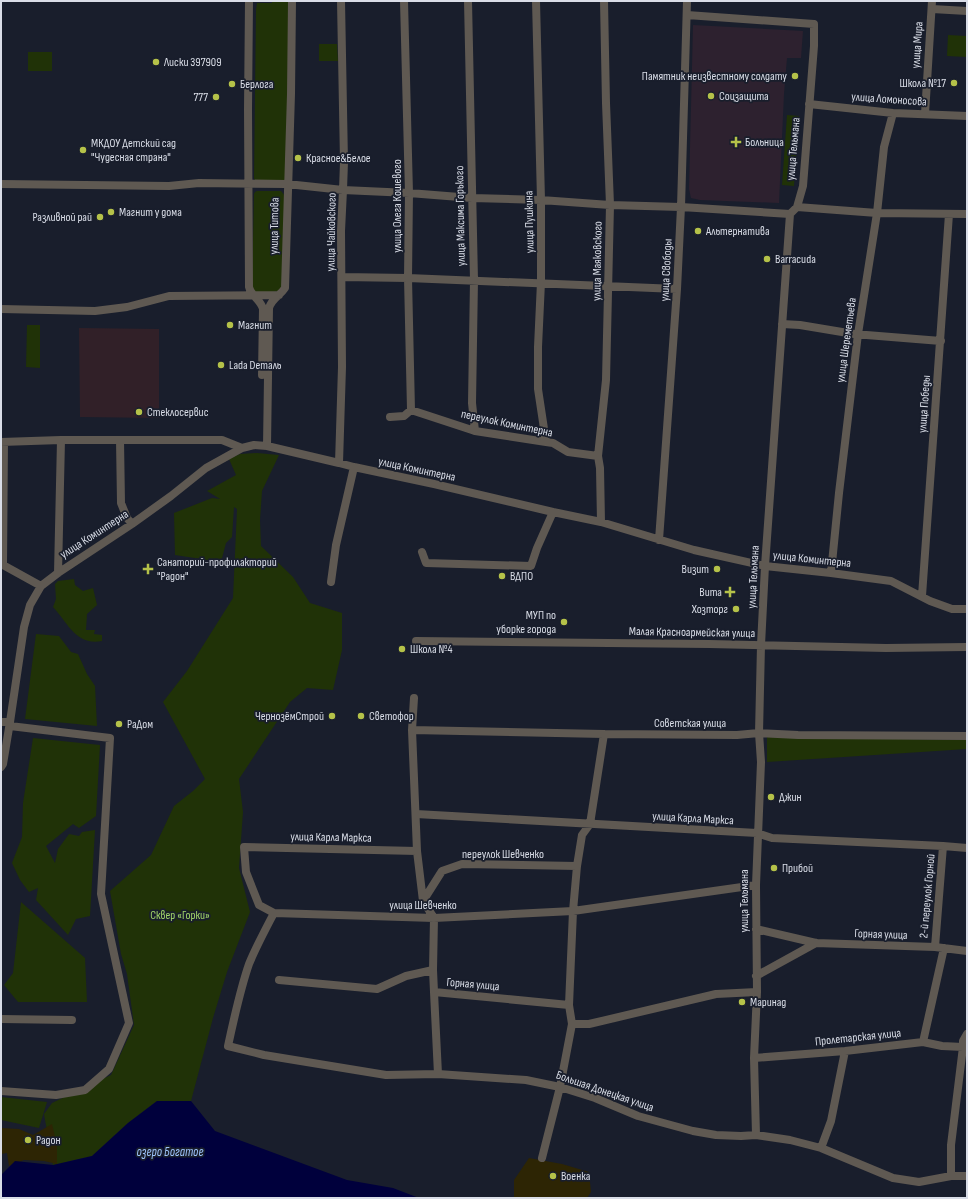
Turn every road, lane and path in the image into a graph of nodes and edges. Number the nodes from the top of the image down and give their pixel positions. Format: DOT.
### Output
graph roads {
  1 [pos="249,1"];
  2 [pos="292,1"];
  3 [pos="341,1"];
  4 [pos="404,1"];
  5 [pos="468,1"];
  6 [pos="536,1"];
  7 [pos="604,1"];
  8 [pos="687,1"];
  9 [pos="932,5"];
  10 [pos="967,11"];
  11 [pos="687,15"];
  12 [pos="809,104"];
  13 [pos="893,113"];
  14 [pos="925,114"];
  15 [pos="967,116"];
  16 [pos="248,183"];
  17 [pos="1,184"];
  18 [pos="287,184"];
  19 [pos="344,190"];
  20 [pos="410,193"];
  21 [pos="472,198"];
  22 [pos="541,200"];
  23 [pos="610,205"];
  24 [pos="681,207"];
  25 [pos="797,207"];
  26 [pos="877,213"];
  27 [pos="790,214"];
  28 [pos="949,214"];
  29 [pos="967,214"];
  30 [pos="342,277"];
  31 [pos="408,278"];
  32 [pos="474,280"];
  33 [pos="541,282"];
  34 [pos="608,286"];
  35 [pos="677,289"];
  36 [pos="251,291"];
  37 [pos="279,295"];
  38 [pos="1,309"];
  39 [pos="782,324"];
  40 [pos="858,334"];
  41 [pos="941,341"];
  42 [pos="411,410"];
  43 [pos="390,416"];
  44 [pos="475,431"];
  45 [pos="62,440"];
  46 [pos="120,440"];
  47 [pos="2,442"];
  48 [pos="546,442"];
  49 [pos="265,446"];
  50 [pos="242,448"];
  51 [pos="598,456"];
  52 [pos="339,463"];
  53 [pos="354,467"];
  54 [pos="553,512"];
  55 [pos="601,522"];
  56 [pos="132,524"];
  57 [pos="659,540"];
  58 [pos="422,552"];
  59 [pos="2,565"];
  60 [pos="765,566"];
  61 [pos="58,573"];
  62 [pos="831,573"];
  63 [pos="331,582"];
  64 [pos="41,586"];
  65 [pos="922,596"];
  66 [pos="967,609"];
  67 [pos="416,641"];
  68 [pos="761,645"];
  69 [pos="967,647"];
  70 [pos="414,698"];
  71 [pos="1,722"];
  72 [pos="10,724"];
  73 [pos="412,730"];
  74 [pos="759,733"];
  75 [pos="604,734"];
  76 [pos="967,736"];
  77 [pos="1,767"];
  78 [pos="416,814"];
  79 [pos="590,824"];
  80 [pos="757,833"];
  81 [pos="944,846"];
  82 [pos="967,848"];
  83 [pos="417,851"];
  84 [pos="577,866"];
  85 [pos="756,885"];
  86 [pos="423,901"];
  87 [pos="573,911"];
  88 [pos="274,914"];
  89 [pos="434,918"];
  90 [pos="756,930"];
  91 [pos="816,943"];
  92 [pos="935,947"];
  93 [pos="944,948"];
  94 [pos="967,951"];
  95 [pos="432,970"];
  96 [pos="756,976"];
  97 [pos="279,980"];
  98 [pos="434,992"];
  99 [pos="757,992"];
  100 [pos="569,1005"];
  101 [pos="1,1019"];
  102 [pos="72,1020"];
  103 [pos="572,1024"];
  104 [pos="967,1034"];
  105 [pos="923,1042"];
  106 [pos="963,1047"];
  107 [pos="844,1052"];
  108 [pos="754,1058"];
  109 [pos="438,1074"];
  110 [pos="560,1087"];
  111 [pos="1,1091"];
  112 [pos="756,1135"];
  113 [pos="821,1148"];
  114 [pos="542,1158"];
  115 [pos="951,1176"];
  116 [pos="967,1176"];
  1 -- 16 [label="street, улица Титова"];
  2 -- 18 [label="street, улица Титова"];
  3 -- 19 [label="street, улица Чайковского"];
  4 -- 20 [label="street, улица Олега Кошевого"];
  5 -- 21 [label="street, улица Максима Горького"];
  6 -- 22 [label="street, улица Пушкина"];
  7 -- 23 [label="street, улица Маяковского"];
  8 -- 11 [label="street, улица Свободы"];
  9 -- 10 [label="street"];
  9 -- 14 [label="street, улица Мира"];
  11 -- 12 [label="street, улица Тельмана"];
  11 -- 24 [label="street, улица Свободы"];
  12 -- 13 [label="street, улица Ломоносова"];
  12 -- 25 [label="street, улица Тельмана"];
  13 -- 14 [label="street, улица Ломоносова"];
  13 -- 26 [label="street, улица Шереметьева"];
  14 -- 15 [label="street, улица Ломоносова"];
  16 -- 17 [label="street"];
  16 -- 18 [label="street"];
  16 -- 36 [label="street, улица Титова"];
  18 -- 19 [label="street"];
  18 -- 37 [label="street, улица Титова"];
  19 -- 20 [label="street"];
  19 -- 30 [label="street, улица Чайковского"];
  20 -- 21 [label="street"];
  20 -- 31 [label="street, улица Олега Кошевого"];
  21 -- 22 [label="street"];
  21 -- 32 [label="street, улица Максима Горького"];
  22 -- 23 [label="street"];
  22 -- 33 [label="street, улица Пушкина"];
  23 -- 24 [label="street"];
  23 -- 34 [label="street, улица Маяковского"];
  24 -- 27 [label="street"];
  24 -- 35 [label="street, улица Свободы"];
  25 -- 26 [label="street"];
  25 -- 27 [label="street, улица Тельмана"];
  26 -- 28 [label="street"];
  26 -- 40 [label="street, улица Шереметьева"];
  27 -- 39 [label="street, улица Тельмана"];
  28 -- 29 [label="street"];
  28 -- 41 [label="street, улица Победы"];
  30 -- 31 [label="street"];
  30 -- 52 [label="street, улица Чайковского"];
  31 -- 32 [label="street"];
  31 -- 42 [label="street, улица Олега Кошевого"];
  32 -- 33 [label="street"];
  32 -- 44 [label="street, улица Максима Горького"];
  33 -- 34 [label="street"];
  33 -- 48 [label="street, улица Пушкина"];
  34 -- 35 [label="street"];
  34 -- 51 [label="street, улица Маяковского"];
  35 -- 57 [label="street, улица Свободы"];
  36 -- 37 [label="street"];
  36 -- 38 [label="street"];
  36 -- 49 [label="street"];
  37 -- 49 [label="street, улица Титова"];
  39 -- 40 [label="street"];
  39 -- 60 [label="street, улица Тельмана"];
  40 -- 41 [label="street"];
  40 -- 62 [label="street, улица Шереметьева"];
  41 -- 65 [label="street, улица Победы"];
  42 -- 43 [label="street"];
  42 -- 44 [label="street, переулок Коминтерна"];
  44 -- 48 [label="street, переулок Коминтерна"];
  45 -- 46 [label="street"];
  45 -- 47 [label="street"];
  45 -- 61 [label="street"];
  46 -- 50 [label="street"];
  46 -- 56 [label="street"];
  47 -- 59 [label="street"];
  48 -- 51 [label="street, переулок Коминтерна"];
  49 -- 50 [label="street, улица Коминтерна"];
  49 -- 52 [label="street, улица Коминтерна"];
  50 -- 56 [label="street, улица Коминтерна"];
  51 -- 55 [label="street, улица Маяковского"];
  52 -- 53 [label="street, улица Коминтерна"];
  53 -- 54 [label="street, улица Коминтерна"];
  53 -- 63 [label="street"];
  54 -- 55 [label="street, улица Коминтерна"];
  54 -- 58 [label="street"];
  55 -- 57 [label="street, улица Коминтерна"];
  56 -- 61 [label="street, улица Коминтерна"];
  57 -- 60 [label="street, улица Коминтерна"];
  59 -- 64 [label="street"];
  60 -- 62 [label="street, улица Коминтерна"];
  60 -- 68 [label="street, улица Тельмана"];
  61 -- 64 [label="street, улица Коминтерна"];
  62 -- 65 [label="street, улица Коминтерна"];
  64 -- 72 [label="street, улица Коминтерна"];
  65 -- 66 [label="street, улица Коминтерна"];
  67 -- 68 [label="street, Малая Красноармейская улица"];
  68 -- 69 [label="street, Малая Красноармейская улица"];
  68 -- 74 [label="street, улица Тельмана"];
  70 -- 73 [label="street"];
  71 -- 72 [label="street"];
  72 -- 77 [label="street, улица Коминтерна"];
  72 -- 111 [label="street"];
  73 -- 75 [label="street, Советская улица"];
  73 -- 78 [label="street"];
  74 -- 75 [label="street, Советская улица"];
  74 -- 76 [label="street, Советская улица"];
  74 -- 80 [label="street, улица Тельмана"];
  75 -- 79 [label="street"];
  78 -- 79 [label="street, улица Карла Маркса"];
  78 -- 83 [label="street"];
  79 -- 80 [label="street, улица Карла Маркса"];
  79 -- 84 [label="street"];
  80 -- 81 [label="street, улица Карла Маркса"];
  80 -- 85 [label="street, улица Тельмана"];
  81 -- 82 [label="street, улица Карла Маркса"];
  81 -- 92 [label="street, 2-й переулок Горной"];
  83 -- 86 [label="street"];
  83 -- 88 [label="street, улица Карла Маркса"];
  84 -- 86 [label="street, переулок Шевченко"];
  84 -- 87 [label="street"];
  85 -- 87 [label="street, улица Шевченко"];
  85 -- 90 [label="street, улица Тельмана"];
  86 -- 89 [label="street"];
  87 -- 89 [label="street, улица Шевченко"];
  87 -- 100 [label="street"];
  88 -- 89 [label="street, улица Шевченко"];
  88 -- 109 [label="street, Большая Донецкая улица"];
  89 -- 95 [label="street"];
  90 -- 91 [label="street, Горная улица"];
  90 -- 96 [label="street, улица Тельмана"];
  91 -- 92 [label="street, Горная улица"];
  91 -- 96 [label="street"];
  92 -- 93 [label="street, Горная улица"];
  93 -- 94 [label="street, Горная улица"];
  93 -- 105 [label="street"];
  95 -- 97 [label="street, Горная улица"];
  95 -- 98 [label="street, Горная улица"];
  96 -- 99 [label="street, улица Тельмана"];
  98 -- 100 [label="street, Горная улица"];
  98 -- 109 [label="street"];
  99 -- 103 [label="street"];
  99 -- 108 [label="street, улица Тельмана"];
  100 -- 103 [label="street"];
  101 -- 102 [label="street"];
  103 -- 110 [label="street"];
  104 -- 106 [label="street"];
  105 -- 106 [label="street, Пролетарская улица"];
  105 -- 107 [label="street, Пролетарская улица"];
  106 -- 115 [label="street"];
  107 -- 108 [label="street, Пролетарская улица"];
  107 -- 113 [label="street"];
  108 -- 112 [label="street, улица Тельмана"];
  109 -- 110 [label="street, Большая Донецкая улица"];
  110 -- 112 [label="street, Большая Донецкая улица"];
  110 -- 114 [label="street"];
  112 -- 113 [label="street, Большая Донецкая улица"];
  113 -- 115 [label="street, Большая Донецкая улица"];
  115 -- 116 [label="street, Большая Донецкая улица"];
}
